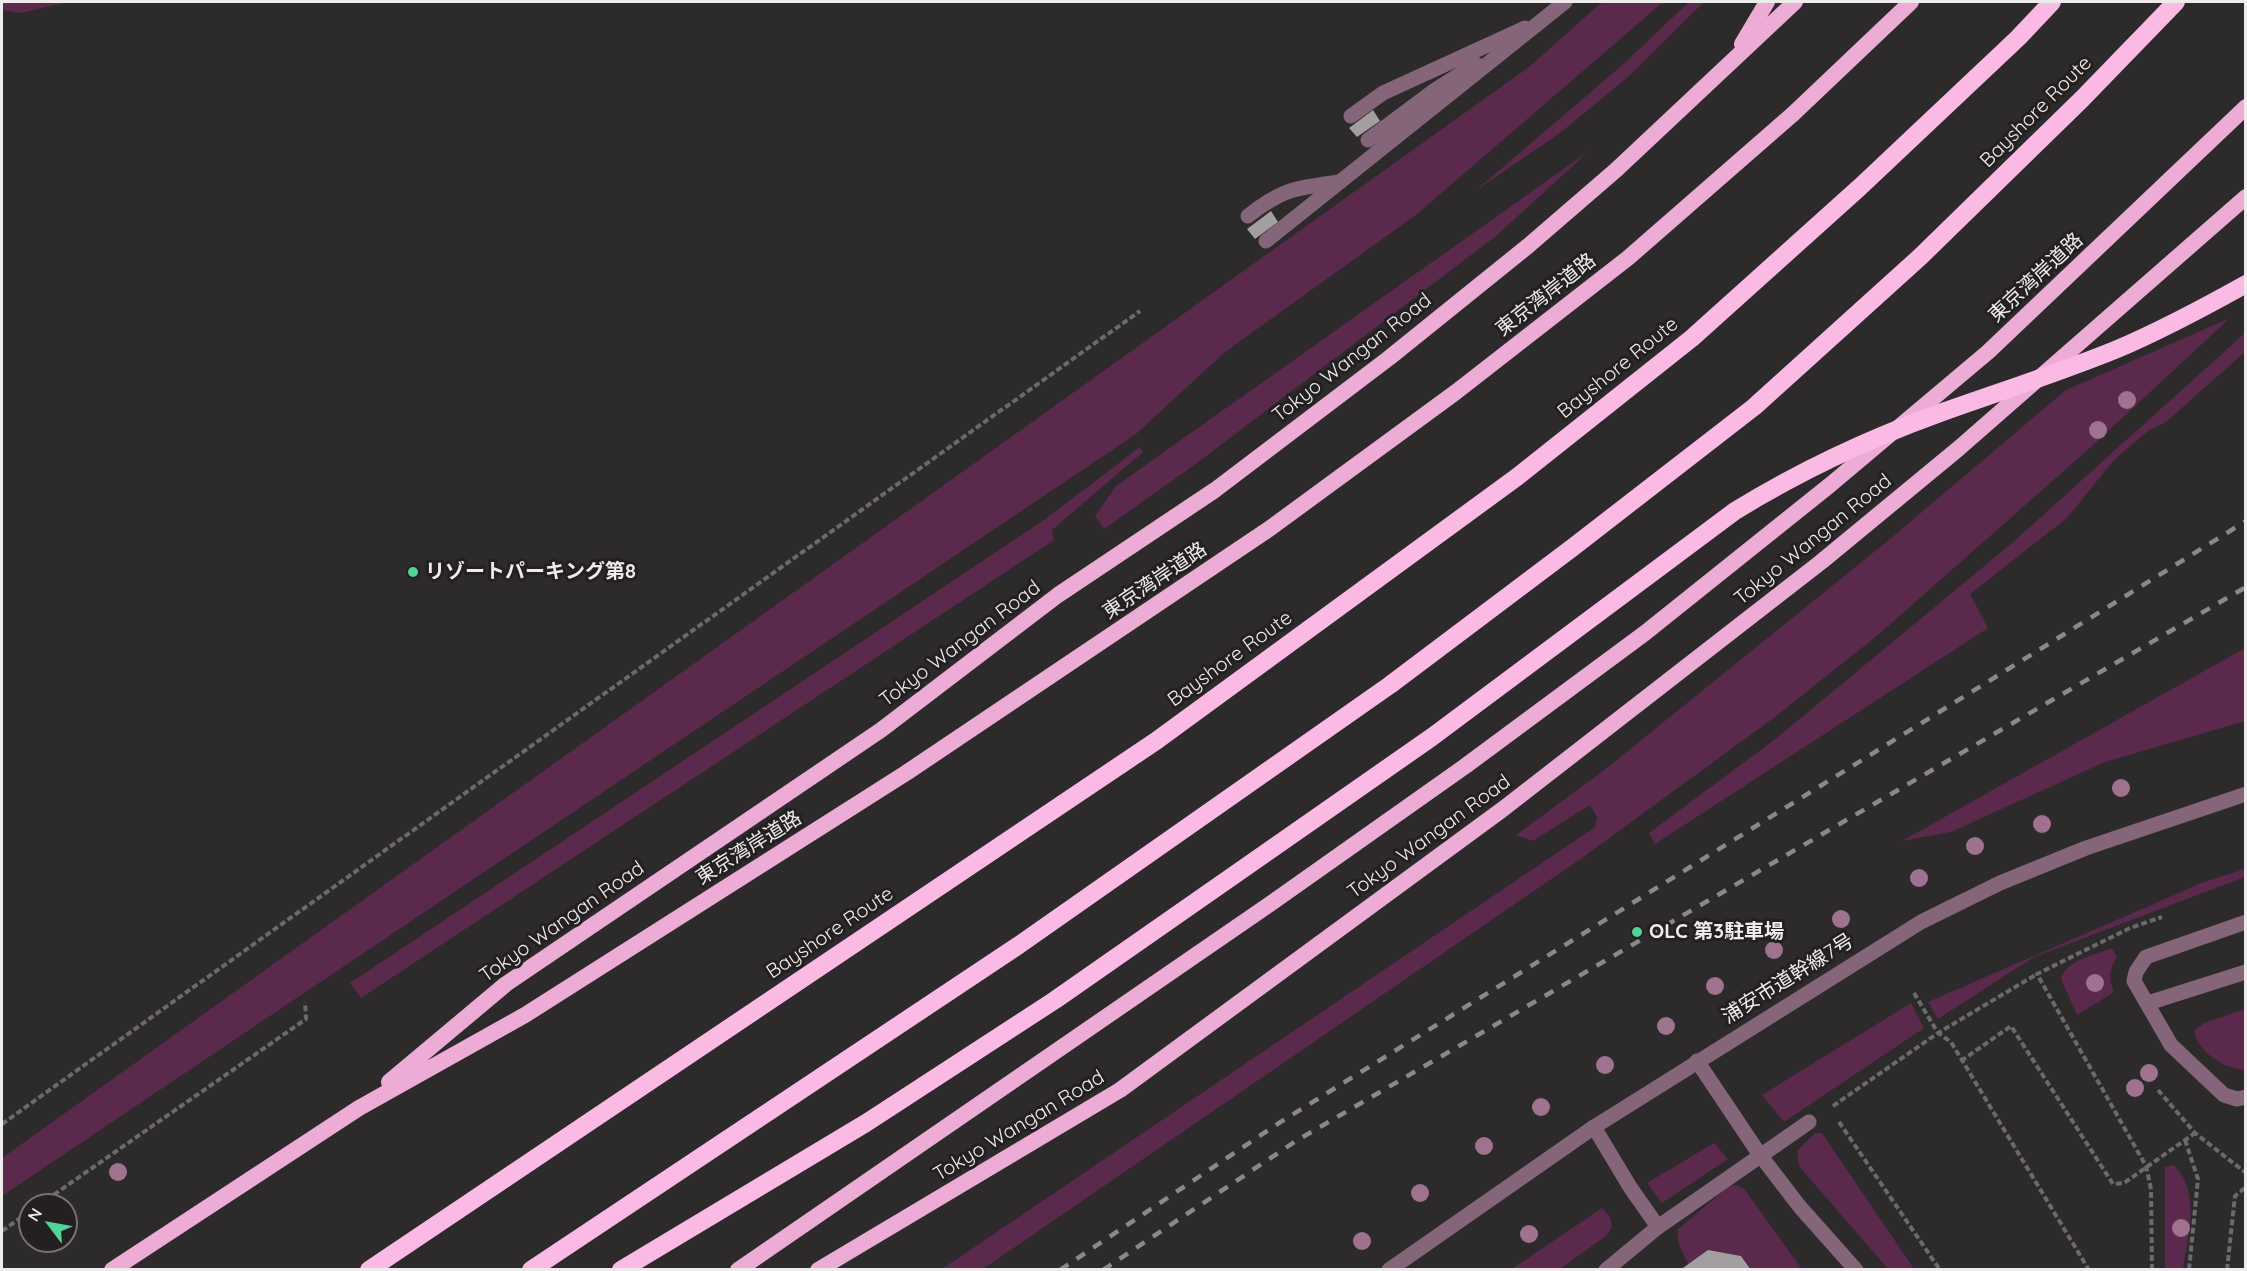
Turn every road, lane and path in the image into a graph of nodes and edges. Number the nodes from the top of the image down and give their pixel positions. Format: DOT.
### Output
graph roads {
  1 [pos="1565,2"];
  2 [pos="1767,2"];
  3 [pos="1795,2"];
  4 [pos="1911,2"];
  5 [pos="2052,2"];
  6 [pos="2176,2"];
  7 [pos="1546,18"];
  8 [pos="1731,63"];
  9 [pos="2246,107"];
  10 [pos="1351,116"];
  11 [pos="1368,140"];
  12 [pos="1340,182"];
  13 [pos="2246,197"];
  14 [pos="1248,216"];
  15 [pos="1266,241"];
  16 [pos="2246,284"];
  17 [pos="1140,311"];
  18 [pos="2246,794"];
  19 [pos="2172,914"];
  20 [pos="2246,922"];
  21 [pos="2246,972"];
  22 [pos="2037,974"];
  23 [pos="1914,993"];
  24 [pos="306,1002"];
  25 [pos="2148,1003"];
  26 [pos="1938,1033"];
  27 [pos="1697,1061"];
  28 [pos="1962,1061"];
  29 [pos="2158,1090"];
  30 [pos="2246,1097"];
  31 [pos="359,1108"];
  32 [pos="1830,1109"];
  33 [pos="1837,1118"];
  34 [pos="1809,1122"];
  35 [pos="2,1124"];
  36 [pos="1594,1127"];
  37 [pos="2194,1133"];
  38 [pos="2185,1140"];
  39 [pos="1760,1155"];
  40 [pos="2146,1166"];
  41 [pos="2246,1173"];
  42 [pos="2246,1186"];
  43 [pos="56,1193"];
  44 [pos="18,1220"];
  45 [pos="1658,1227"];
  46 [pos="2,1231"];
  47 [pos="112,1269"];
  48 [pos="369,1269"];
  49 [pos="531,1269"];
  50 [pos="621,1269"];
  51 [pos="738,1269"];
  52 [pos="818,1269"];
  53 [pos="1389,1269"];
  54 [pos="1606,1269"];
  55 [pos="1856,1269"];
  56 [pos="1940,1269"];
  57 [pos="2089,1269"];
  58 [pos="2152,1269"];
  59 [pos="2189,1269"];
  60 [pos="2228,1269"];
  1 -- 7 [label="street"];
  2 -- 8 [label="highway"];
  3 -- 8 [label="highway, Tokyo Wangan Road"];
  4 -- 31 [label="highway, 東京湾岸道路"];
  5 -- 48 [label="highway, Bayshore Route"];
  6 -- 49 [label="highway, Bayshore Route"];
  7 -- 10 [label="street"];
  7 -- 11 [label="street"];
  7 -- 12 [label="street"];
  8 -- 31 [label="highway, Tokyo Wangan Road"];
  9 -- 51 [label="highway, 東京湾岸道路"];
  12 -- 14 [label="street"];
  12 -- 15 [label="street"];
  13 -- 52 [label="highway, Tokyo Wangan Road"];
  16 -- 50 [label="highway"];
  17 -- 35 [label="path"];
  18 -- 27 [label="street, 浦安市道幹線7号"];
  19 -- 22 [label="path"];
  20 -- 25 [label="street"];
  21 -- 25 [label="street"];
  22 -- 26 [label="path"];
  22 -- 40 [label="path"];
  23 -- 26 [label="path"];
  24 -- 43 [label="path"];
  25 -- 30 [label="street"];
  26 -- 28 [label="path"];
  26 -- 32 [label="path"];
  27 -- 36 [label="street, 浦安市道幹線7号"];
  27 -- 39 [label="street"];
  28 -- 40 [label="path"];
  28 -- 57 [label="path"];
  29 -- 37 [label="path"];
  31 -- 47 [label="highway, Tokyo Wangan Road"];
  33 -- 56 [label="path"];
  34 -- 39 [label="street"];
  36 -- 45 [label="street"];
  36 -- 53 [label="street, 浦安市道幹線7号"];
  37 -- 38 [label="path"];
  37 -- 41 [label="path"];
  38 -- 40 [label="path"];
  38 -- 59 [label="path"];
  39 -- 45 [label="street"];
  39 -- 55 [label="street"];
  40 -- 58 [label="path"];
  42 -- 60 [label="path"];
  44 -- 46 [label="path"];
  45 -- 54 [label="street"];
}
